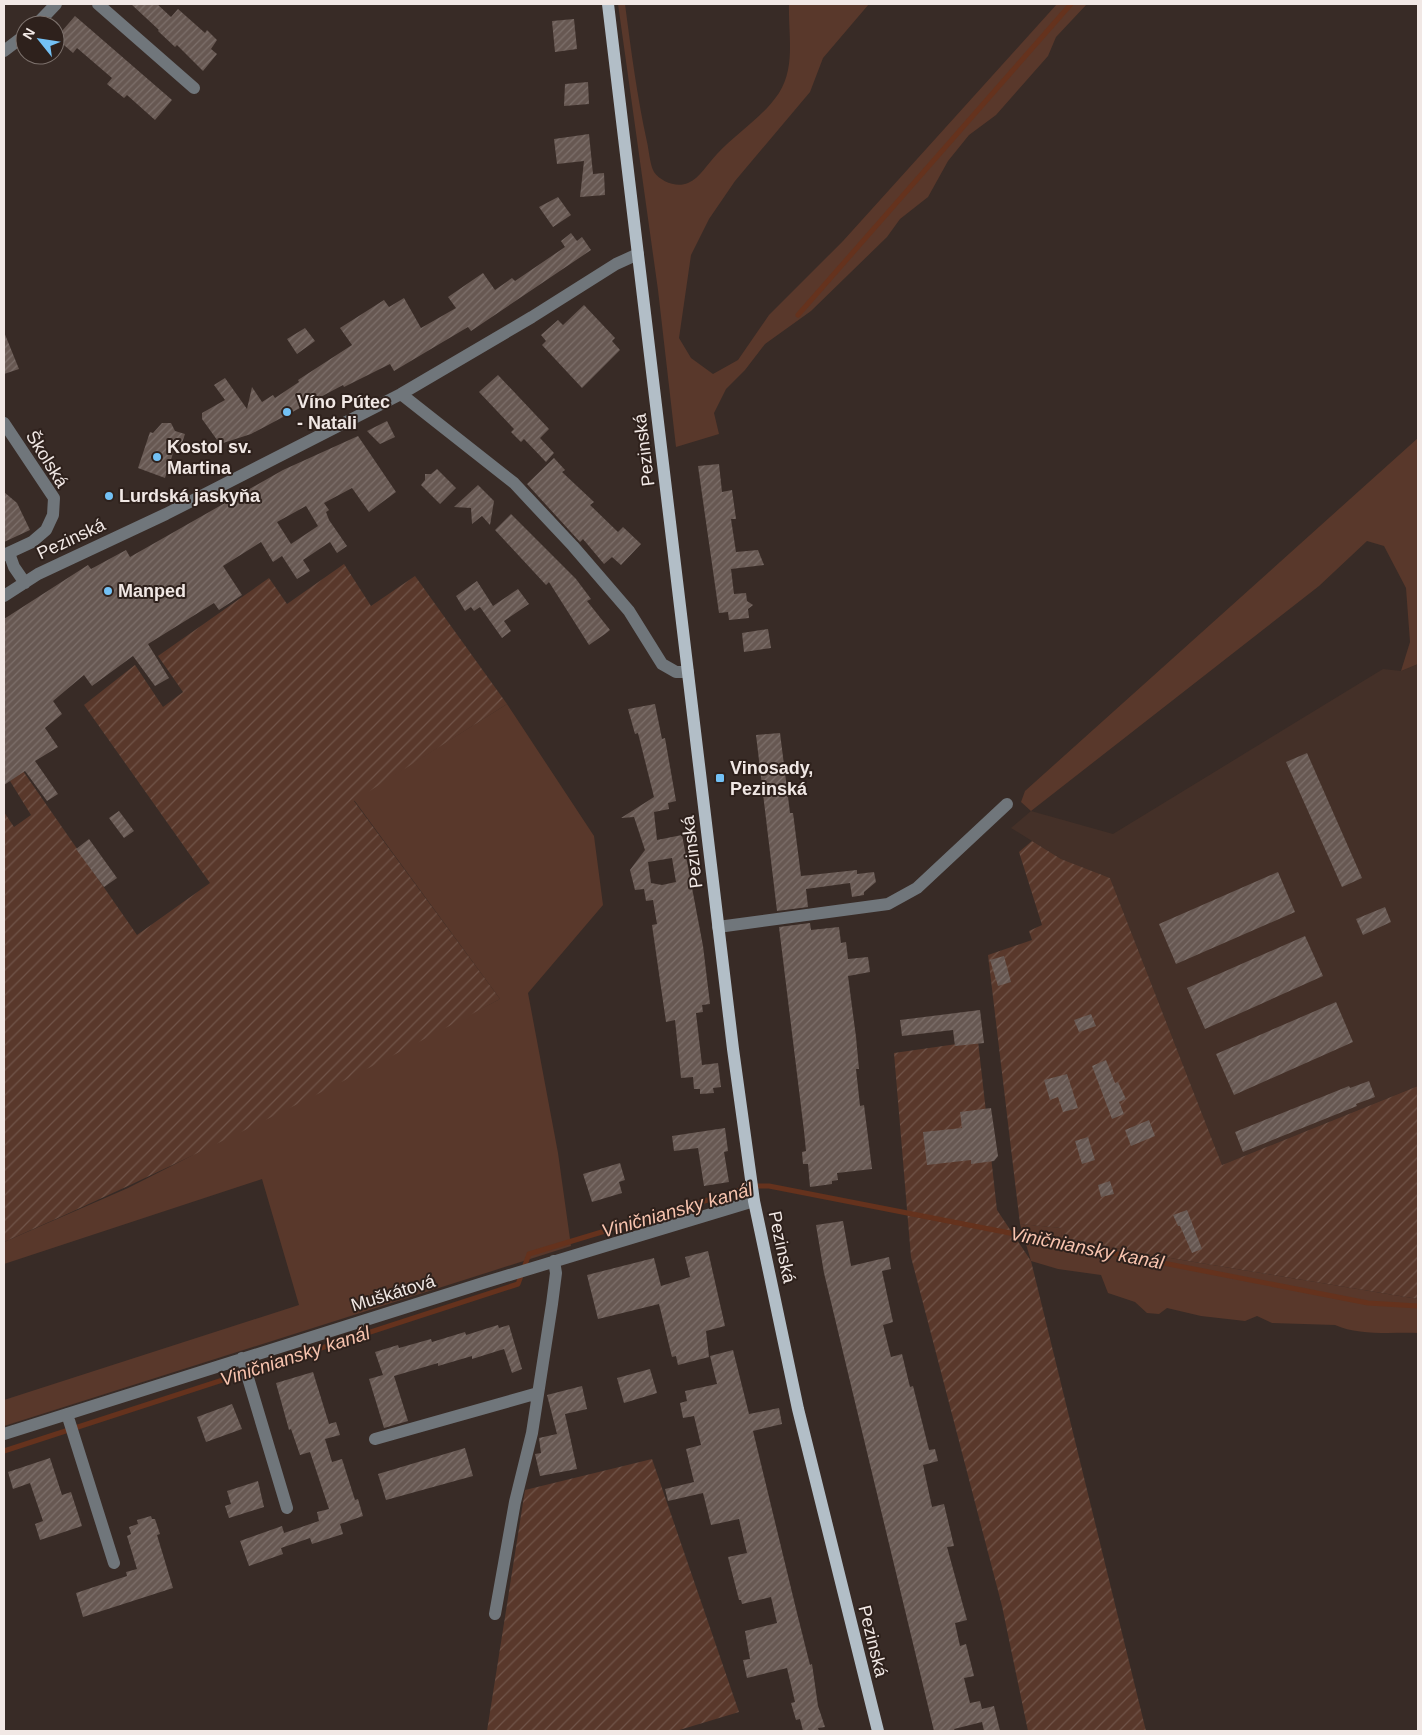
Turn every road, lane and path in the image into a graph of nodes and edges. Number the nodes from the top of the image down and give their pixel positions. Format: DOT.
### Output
graph roads {
  1 [pos="56,4"];
  2 [pos="98,4"];
  3 [pos="608,4"];
  4 [pos="46,15"];
  5 [pos="15,43"];
  6 [pos="4,51"];
  7 [pos="194,88"];
  8 [pos="638,254"];
  9 [pos="401,394"];
  10 [pos="4,423"];
  11 [pos="6,554"];
  12 [pos="24,583"];
  13 [pos="4,596"];
  14 [pos="688,672"];
  15 [pos="1007,804"];
  16 [pos="718,926"];
  17 [pos="754,1196"];
  18 [pos="554,1261"];
  19 [pos="242,1358"];
  20 [pos="538,1393"];
  21 [pos="67,1414"];
  22 [pos="4,1434"];
  23 [pos="375,1439"];
  24 [pos="287,1508"];
  25 [pos="114,1563"];
  26 [pos="495,1614"];
  27 [pos="878,1731"];
  1 -- 4 [label="street"];
  2 -- 7 [label="street"];
  3 -- 8 [label="main road, Pezinská"];
  5 -- 6 [label="street"];
  8 -- 9 [label="street, Pezinská"];
  8 -- 14 [label="main road, Pezinská"];
  9 -- 12 [label="street, Pezinská"];
  9 -- 14 [label="street"];
  10 -- 11 [label="street, Školská"];
  11 -- 12 [label="street, Pezinská"];
  12 -- 13 [label="street, Pezinská"];
  14 -- 16 [label="main road, Pezinská"];
  15 -- 16 [label="street"];
  16 -- 17 [label="main road, Pezinská"];
  17 -- 18 [label="street, Muškátová"];
  17 -- 27 [label="main road, Pezinská"];
  18 -- 19 [label="street, Muškátová"];
  18 -- 20 [label="street"];
  19 -- 21 [label="street, Muškátová"];
  19 -- 24 [label="street"];
  20 -- 23 [label="street"];
  20 -- 26 [label="street"];
  21 -- 22 [label="street, Muškátová"];
  21 -- 25 [label="street"];
}
